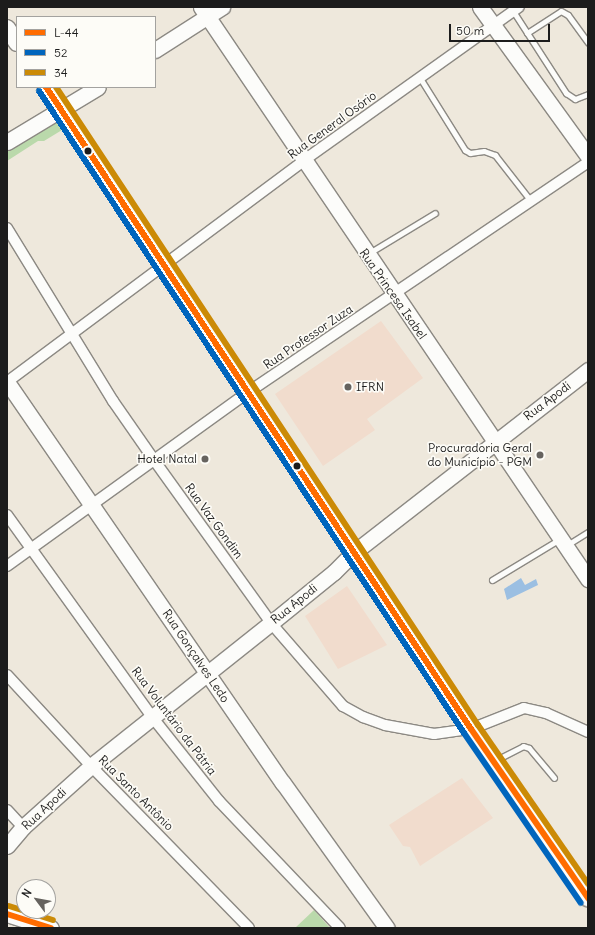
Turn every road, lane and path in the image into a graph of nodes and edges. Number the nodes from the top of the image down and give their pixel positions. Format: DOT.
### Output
graph roads {
  1 [pos="222,7"];
  2 [pos="480,7"];
  3 [pos="516,9"];
  4 [pos="204,12"];
  5 [pos="493,26"];
  6 [pos="7,28"];
  7 [pos="527,33"];
  8 [pos="16,42"];
  9 [pos="588,43"];
  10 [pos="156,49"];
  11 [pos="420,78"];
  12 [pos="47,88"];
  13 [pos="96,88"];
  14 [pos="588,94"];
  15 [pos="61,110"];
  16 [pos="7,142"];
  17 [pos="588,156"];
  18 [pos="303,162"];
  19 [pos="588,162"];
  20 [pos="531,201"];
  21 [pos="435,213"];
  22 [pos="7,228"];
  23 [pos="366,255"];
  24 [pos="163,266"];
  25 [pos="394,296"];
  26 [pos="72,334"];
  27 [pos="588,370"];
  28 [pos="7,382"];
  29 [pos="247,394"];
  30 [pos="495,440"];
  31 [pos="154,460"];
  32 [pos="93,504"];
  33 [pos="7,515"];
  34 [pos="588,532"];
  35 [pos="564,542"];
  36 [pos="31,548"];
  37 [pos="353,553"];
  38 [pos="7,566"];
  39 [pos="588,579"];
  40 [pos="492,580"];
  41 [pos="271,623"];
  42 [pos="208,674"];
  43 [pos="7,675"];
  44 [pos="153,718"];
  45 [pos="470,730"];
  46 [pos="588,732"];
  47 [pos="493,762"];
  48 [pos="91,766"];
  49 [pos="554,778"];
  50 [pos="7,810"];
  51 [pos="23,827"];
  52 [pos="7,846"];
  53 [pos="588,898"];
  54 [pos="7,914"];
  55 [pos="51,928"];
  56 [pos="249,928"];
  57 [pos="340,928"];
  58 [pos="387,928"];
  1 -- 4 [label="street"];
  2 -- 5 [label="street"];
  3 -- 5 [label="street, Rua General Osório"];
  3 -- 7 [label="lane"];
  4 -- 10 [label="street"];
  4 -- 18 [label="street, Rua Princesa Isabel"];
  5 -- 11 [label="street, Rua General Osório"];
  5 -- 17 [label="street"];
  6 -- 8 [label="main road"];
  7 -- 9 [label="lane"];
  7 -- 14 [label="lane"];
  11 -- 18 [label="street, Rua General Osório"];
  11 -- 20 [label="lane"];
  12 -- 15 [label="main road"];
  13 -- 15 [label="street"];
  15 -- 16 [label="street"];
  15 -- 24 [label="main road"];
  18 -- 23 [label="street, Rua Princesa Isabel"];
  18 -- 24 [label="street, Rua General Osório"];
  19 -- 20 [label="street, Rua Professor Zuza"];
  20 -- 25 [label="street, Rua Professor Zuza"];
  21 -- 23 [label="lane"];
  22 -- 26 [label="street, Rua Vaz Gondim"];
  23 -- 25 [label="street, Rua Princesa Isabel"];
  24 -- 26 [label="street, Rua General Osório"];
  24 -- 29 [label="main road"];
  25 -- 29 [label="street, Rua Professor Zuza"];
  25 -- 30 [label="street, Rua Princesa Isabel"];
  26 -- 28 [label="street, Rua General Osório"];
  26 -- 31 [label="street, Rua Vaz Gondim"];
  27 -- 30 [label="street, Rua Apodi"];
  28 -- 32 [label="street, Rua Gonçalves Ledo"];
  29 -- 31 [label="street, Rua Professor Zuza"];
  29 -- 37 [label="main road"];
  30 -- 35 [label="street, Rua Princesa Isabel"];
  30 -- 37 [label="street, Rua Apodi"];
  31 -- 32 [label="street, Rua Professor Zuza"];
  31 -- 41 [label="street, Rua Vaz Gondim"];
  32 -- 36 [label="street, Rua Professor Zuza"];
  32 -- 42 [label="street, Rua Gonçalves Ledo"];
  33 -- 36 [label="street, Rua Voluntário da Pátria"];
  34 -- 35 [label="lane"];
  35 -- 39 [label="street, Rua Princesa Isabel"];
  35 -- 40 [label="lane"];
  36 -- 38 [label="street, Rua Professor Zuza"];
  36 -- 44 [label="street, Rua Voluntário da Pátria"];
  37 -- 41 [label="street, Rua Apodi"];
  37 -- 45 [label="main road"];
  41 -- 42 [label="street, Rua Apodi"];
  41 -- 45 [label="street, Rua Vaz Gondim"];
  42 -- 44 [label="street, Rua Apodi"];
  42 -- 58 [label="street, Rua Gonçalves Ledo"];
  43 -- 48 [label="street, Rua Santo Antônio"];
  44 -- 48 [label="street, Rua Apodi"];
  44 -- 57 [label="street, Rua Voluntário da Pátria"];
  45 -- 46 [label="street, Rua Vaz Gondim"];
  45 -- 47 [label="main road"];
  47 -- 49 [label="lane"];
  47 -- 53 [label="main road"];
  48 -- 51 [label="street, Rua Apodi"];
  48 -- 56 [label="street, Rua Santo Antônio"];
  50 -- 51 [label="street"];
  51 -- 52 [label="street, Rua Apodi"];
  54 -- 55 [label="street"];
}
